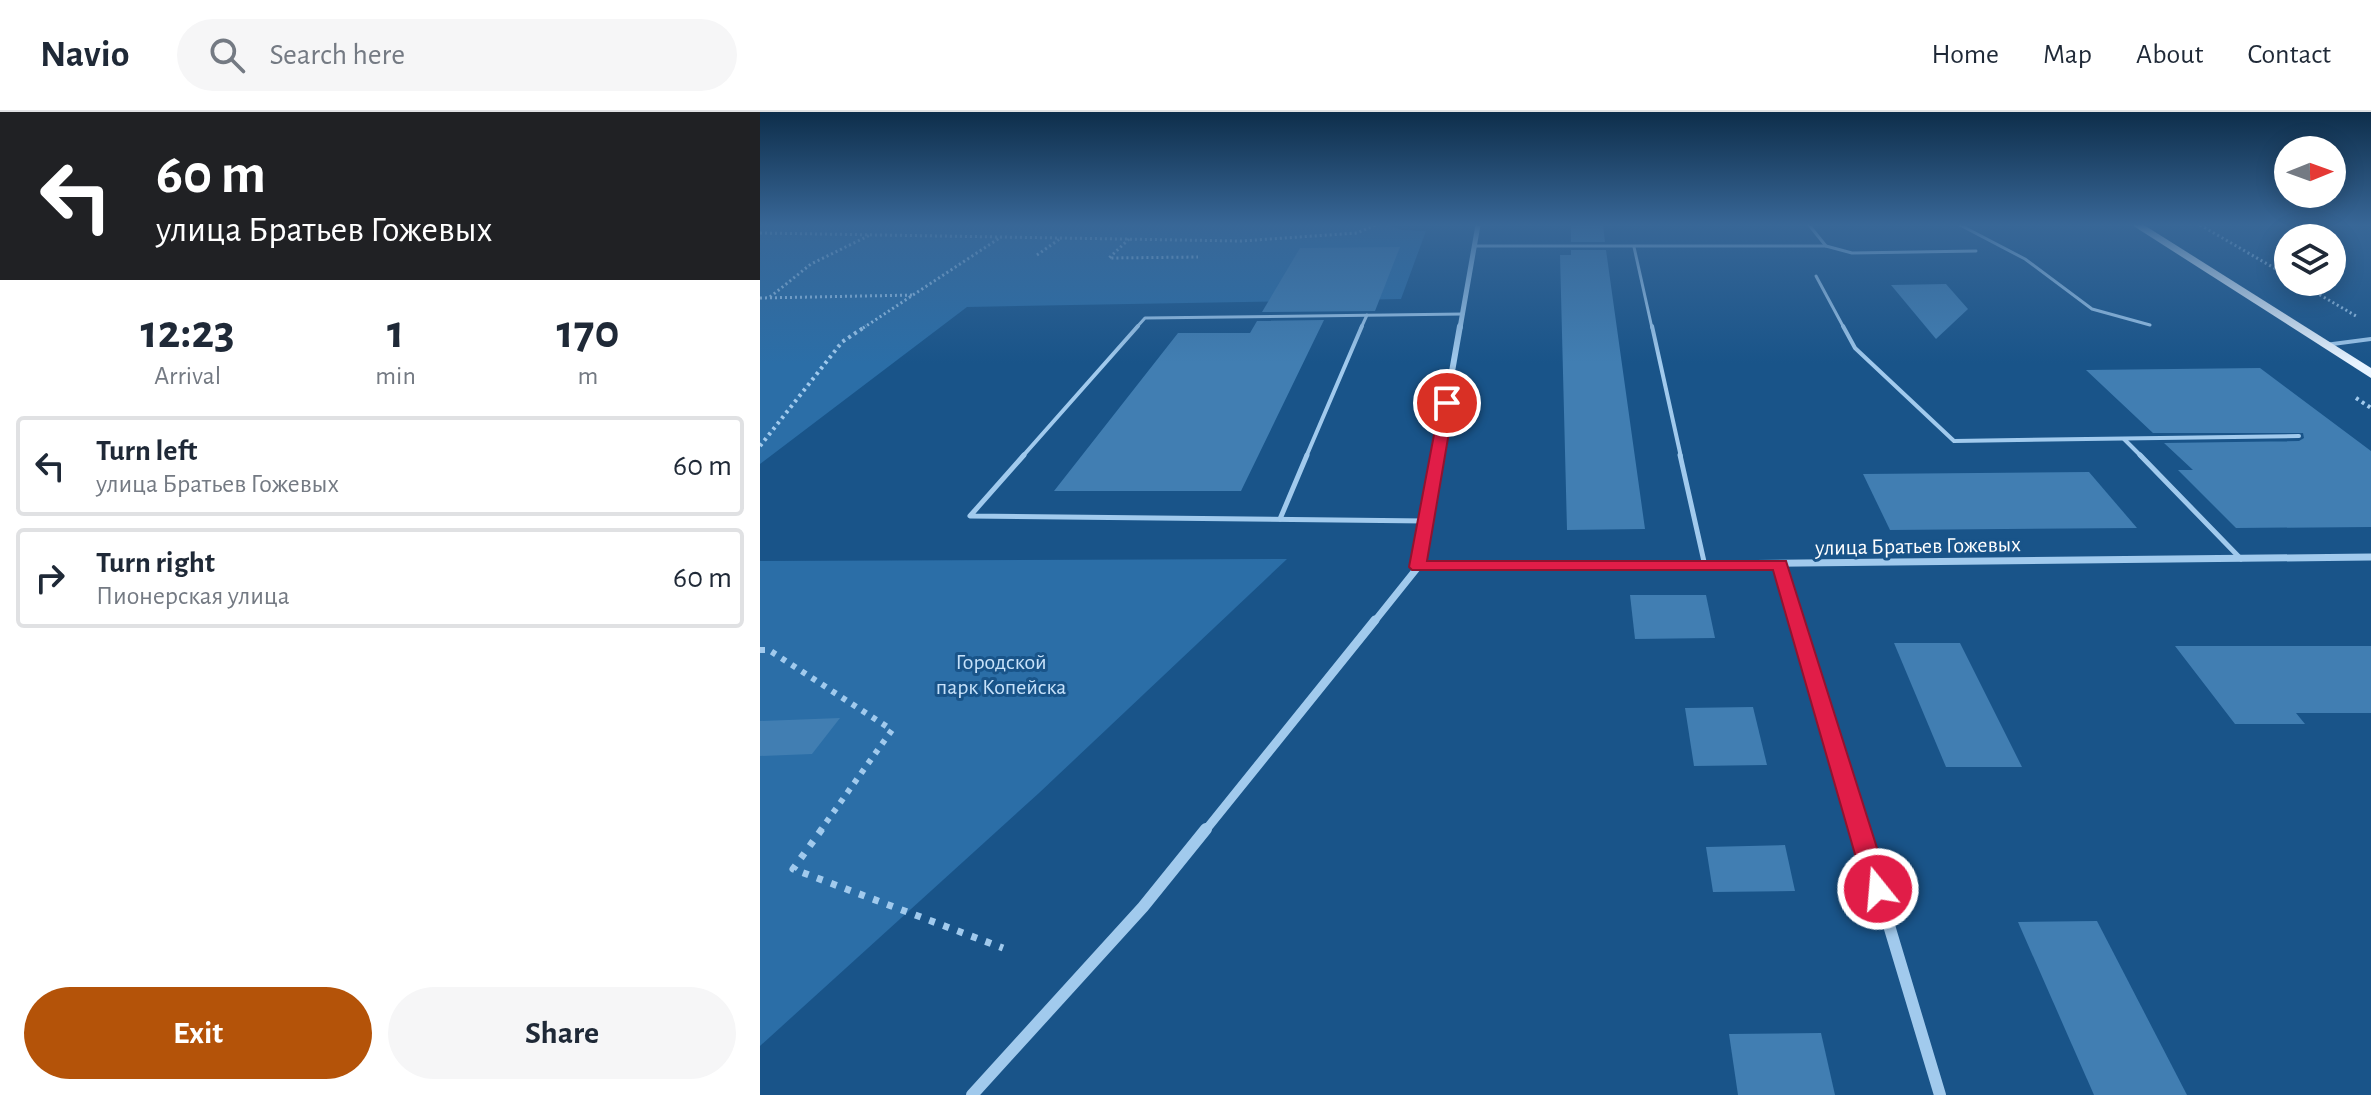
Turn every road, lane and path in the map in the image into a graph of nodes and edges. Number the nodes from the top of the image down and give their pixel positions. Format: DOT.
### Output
graph roads {
  1 [pos="802,271"];
  2 [pos="953,271"];
  3 [pos="1471,271"];
  4 [pos="1639,271"];
  5 [pos="2041,271"];
  6 [pos="2209,271"];
  7 [pos="1816,276"];
  8 [pos="918,295"];
  9 [pos="2322,296"];
  10 [pos="770,297"];
  11 [pos="760,298"];
  12 [pos="1463,314"];
  13 [pos="1367,315"];
  14 [pos="2359,317"];
  15 [pos="2150,325"];
  16 [pos="2371,339"];
  17 [pos="2325,345"];
  18 [pos="2371,374"];
  19 [pos="2299,436"];
  20 [pos="2124,439"];
  21 [pos="760,446"];
  22 [pos="1280,519"];
  23 [pos="1426,521"];
  24 [pos="2371,557"];
  25 [pos="2243,560"];
  26 [pos="1780,565"];
  27 [pos="1705,566"];
  28 [pos="1418,567"];
  29 [pos="760,650"];
  30 [pos="1003,948"];
  31 [pos="972,1095"];
  32 [pos="1940,1095"];
  1 -- 10 [label="path"];
  2 -- 8 [label="path"];
  3 -- 12 [label="street"];
  4 -- 27 [label="lane"];
  5 -- 15 [label="lane"];
  6 -- 17 [label="main road"];
  7 -- 20 [label="lane"];
  8 -- 10 [label="path"];
  8 -- 21 [label="path"];
  9 -- 14 [label="path"];
  10 -- 11 [label="path"];
  12 -- 13 [label="lane"];
  12 -- 23 [label="street"];
  13 -- 22 [label="lane"];
  13 -- 22 [label="lane"];
  16 -- 17 [label="lane"];
  17 -- 18 [label="main road"];
  19 -- 20 [label="lane"];
  20 -- 25 [label="lane"];
  22 -- 23 [label="lane"];
  23 -- 28 [label="street"];
  24 -- 25 [label="street, улица Братьев Гожевых"];
  25 -- 26 [label="street, улица Братьев Гожевых"];
  26 -- 27 [label="street, улица Братьев Гожевых"];
  26 -- 32 [label="street"];
  27 -- 28 [label="street, улица Братьев Гожевых"];
  28 -- 31 [label="street"];
  29 -- 30 [label="path"];
}
